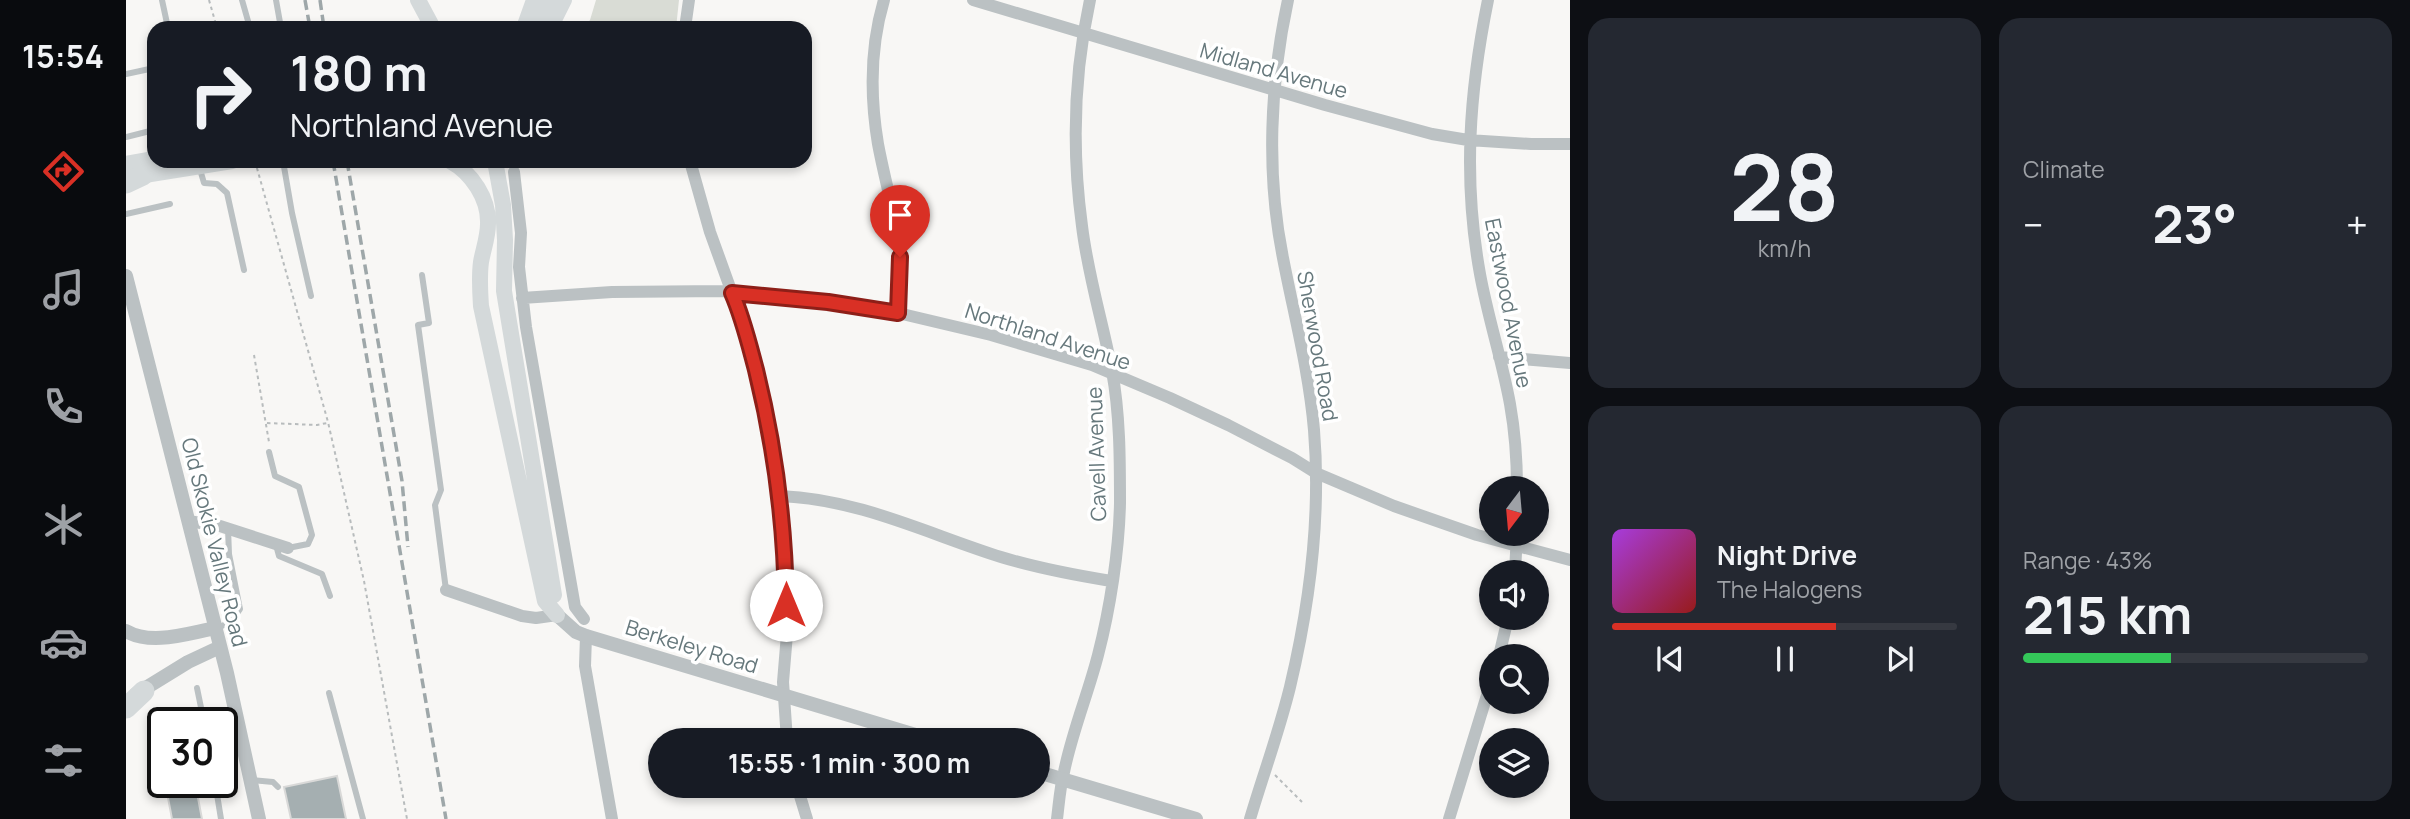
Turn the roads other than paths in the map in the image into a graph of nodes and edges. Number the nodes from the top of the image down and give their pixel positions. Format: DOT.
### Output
graph roads {
  1 [pos="162,0"];
  2 [pos="242,0"];
  3 [pos="276,0"];
  4 [pos="418,0"];
  5 [pos="534,0"];
  6 [pos="548,0"];
  7 [pos="564,0"];
  8 [pos="689,0"];
  9 [pos="884,0"];
  10 [pos="973,0"];
  11 [pos="1090,0"];
  12 [pos="1288,0"];
  13 [pos="1488,0"];
  14 [pos="166,21"];
  15 [pos="248,21"];
  16 [pos="280,21"];
  17 [pos="429,21"];
  18 [pos="526,21"];
  19 [pos="537,21"];
  20 [pos="554,21"];
  21 [pos="686,21"];
  22 [pos="1083,33"];
  23 [pos="147,70"];
  24 [pos="126,74"];
  25 [pos="1275,90"];
  26 [pos="147,132"];
  27 [pos="126,137"];
  28 [pos="1468,140"];
  29 [pos="1570,144"];
  30 [pos="170,168"];
  31 [pos="200,168"];
  32 [pos="284,168"];
  33 [pos="459,168"];
  34 [pos="496,168"];
  35 [pos="692,168"];
  36 [pos="135,172"];
  37 [pos="514,172"];
  38 [pos="170,204"];
  39 [pos="126,214"];
  40 [pos="244,270"];
  41 [pos="422,275"];
  42 [pos="126,276"];
  43 [pos="732,293"];
  44 [pos="312,296"];
  45 [pos="522,298"];
  46 [pos="898,313"];
  47 [pos="1499,357"];
  48 [pos="1570,363"];
  49 [pos="1113,375"];
  50 [pos="269,452"];
  51 [pos="1316,473"];
  52 [pos="1517,476"];
  53 [pos="780,496"];
  54 [pos="187,521"];
  55 [pos="228,528"];
  56 [pos="1479,529"];
  57 [pos="1533,546"];
  58 [pos="282,547"];
  59 [pos="1570,560"];
  60 [pos="1111,581"];
  61 [pos="446,590"];
  62 [pos="330,596"];
  63 [pos="557,615"];
  64 [pos="584,619"];
  65 [pos="216,628"];
  66 [pos="126,631"];
  67 [pos="586,636"];
  68 [pos="220,646"];
  69 [pos="197,688"];
  70 [pos="329,693"];
  71 [pos="135,694"];
  72 [pos="783,695"];
  73 [pos="201,707"];
  74 [pos="235,707"];
  75 [pos="126,708"];
  76 [pos="1481,714"];
  77 [pos="238,720"];
  78 [pos="786,728"];
  79 [pos="892,728"];
  80 [pos="1050,776"];
  81 [pos="251,780"];
  82 [pos="1062,780"];
  83 [pos="278,788"];
  84 [pos="218,798"];
  85 [pos="801,798"];
  86 [pos="221,819"];
  87 [pos="259,819"];
  88 [pos="363,819"];
  89 [pos="612,819"];
  90 [pos="807,819"];
  91 [pos="1057,819"];
  92 [pos="1196,819"];
  93 [pos="1250,819"];
  94 [pos="1449,819"];
  1 -- 14 [label="lane"];
  2 -- 15 [label="lane"];
  3 -- 16 [label="lane"];
  4 -- 17 [label="main road"];
  5 -- 18 [label="main road"];
  6 -- 19 [label="main road"];
  7 -- 20 [label="main road"];
  8 -- 21 [label="street"];
  9 -- 46 [label="street"];
  10 -- 22 [label="street, Midland Avenue"];
  11 -- 22 [label="street, Cavell Avenue"];
  12 -- 25 [label="street, Sherwood Road"];
  13 -- 28 [label="street, Eastwood Avenue"];
  22 -- 25 [label="street, Midland Avenue"];
  22 -- 49 [label="street, Cavell Avenue"];
  23 -- 24 [label="lane"];
  25 -- 28 [label="street, Midland Avenue"];
  25 -- 51 [label="street, Sherwood Road"];
  26 -- 27 [label="lane"];
  28 -- 29 [label="street, Midland Avenue"];
  28 -- 47 [label="street, Eastwood Avenue"];
  30 -- 36 [label="main road"];
  31 -- 40 [label="lane"];
  32 -- 44 [label="lane"];
  33 -- 63 [label="main road"];
  34 -- 63 [label="main road"];
  35 -- 43 [label="street"];
  37 -- 45 [label="street"];
  38 -- 39 [label="lane"];
  41 -- 61 [label="lane"];
  42 -- 54 [label="street, Old Skokie Valley Road"];
  43 -- 45 [label="street, Northland Avenue"];
  43 -- 46 [label="street, Northland Avenue"];
  43 -- 53 [label="street"];
  45 -- 64 [label="street"];
  46 -- 49 [label="street, Northland Avenue"];
  47 -- 48 [label="street"];
  47 -- 52 [label="street, Eastwood Avenue"];
  49 -- 51 [label="street, Northland Avenue"];
  49 -- 60 [label="street, Cavell Avenue"];
  50 -- 58 [label="lane"];
  51 -- 56 [label="street, Northland Avenue"];
  51 -- 93 [label="street, Sherwood Road"];
  53 -- 60 [label="street"];
  53 -- 72 [label="street"];
  54 -- 55 [label="street"];
  54 -- 65 [label="street, Old Skokie Valley Road"];
  55 -- 58 [label="street"];
  55 -- 65 [label="lane"];
  57 -- 59 [label="street, Northland Avenue"];
  58 -- 62 [label="lane"];
  60 -- 82 [label="street, Cavell Avenue"];
  61 -- 63 [label="street"];
  63 -- 67 [label="street, Berkeley Road"];
  65 -- 66 [label="street"];
  65 -- 68 [label="street, Old Skokie Valley Road"];
  67 -- 72 [label="street, Berkeley Road"];
  67 -- 89 [label="street"];
  68 -- 71 [label="street"];
  68 -- 74 [label="street, Old Skokie Valley Road"];
  69 -- 73 [label="lane"];
  70 -- 88 [label="lane"];
  71 -- 75 [label="highway"];
  72 -- 78 [label="street"];
  72 -- 79 [label="street, Berkeley Road"];
  76 -- 94 [label="street"];
  77 -- 81 [label="street, Old Skokie Valley Road"];
  80 -- 82 [label="street"];
  81 -- 83 [label="lane"];
  81 -- 87 [label="street, Old Skokie Valley Road"];
  82 -- 91 [label="street, Cavell Avenue"];
  82 -- 92 [label="street"];
  84 -- 86 [label="lane"];
  85 -- 90 [label="street"];
}
